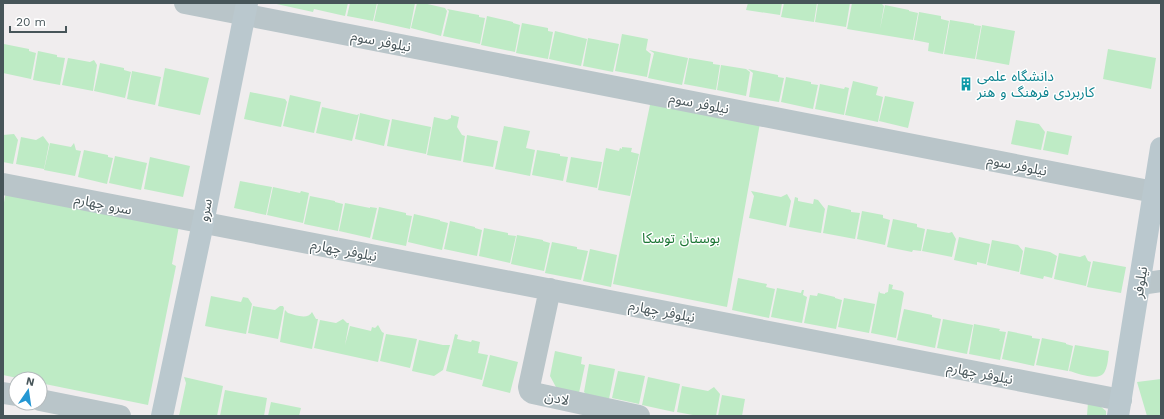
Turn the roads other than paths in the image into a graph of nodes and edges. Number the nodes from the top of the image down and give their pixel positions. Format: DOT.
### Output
graph roads {
  1 [pos="185,3"];
  2 [pos="246,9"];
  3 [pos="1160,159"];
  4 [pos="3,184"];
  5 [pos="1154,192"];
  6 [pos="203,223"];
  7 [pos="1161,281"];
  8 [pos="1140,284"];
  9 [pos="550,290"];
  10 [pos="48,402"];
  11 [pos="1120,408"];
  12 [pos="120,416"];
  13 [pos="162,416"];
  14 [pos="639,416"];
  1 -- 2 [label="street, نیلوفر سوم"];
  2 -- 5 [label="street, نیلوفر سوم"];
  2 -- 6 [label="street, سرو"];
  3 -- 5 [label="street, نیلوفر"];
  4 -- 6 [label="street, سرو چهارم"];
  5 -- 8 [label="street, نیلوفر"];
  6 -- 9 [label="street, نیلوفر چهارم"];
  6 -- 13 [label="street, سرو"];
  7 -- 8 [label="street"];
  8 -- 11 [label="street, نیلوفر"];
  9 -- 11 [label="street, نیلوفر چهارم"];
  9 -- 14 [label="street, لادن"];
  10 -- 12 [label="street"];
}
